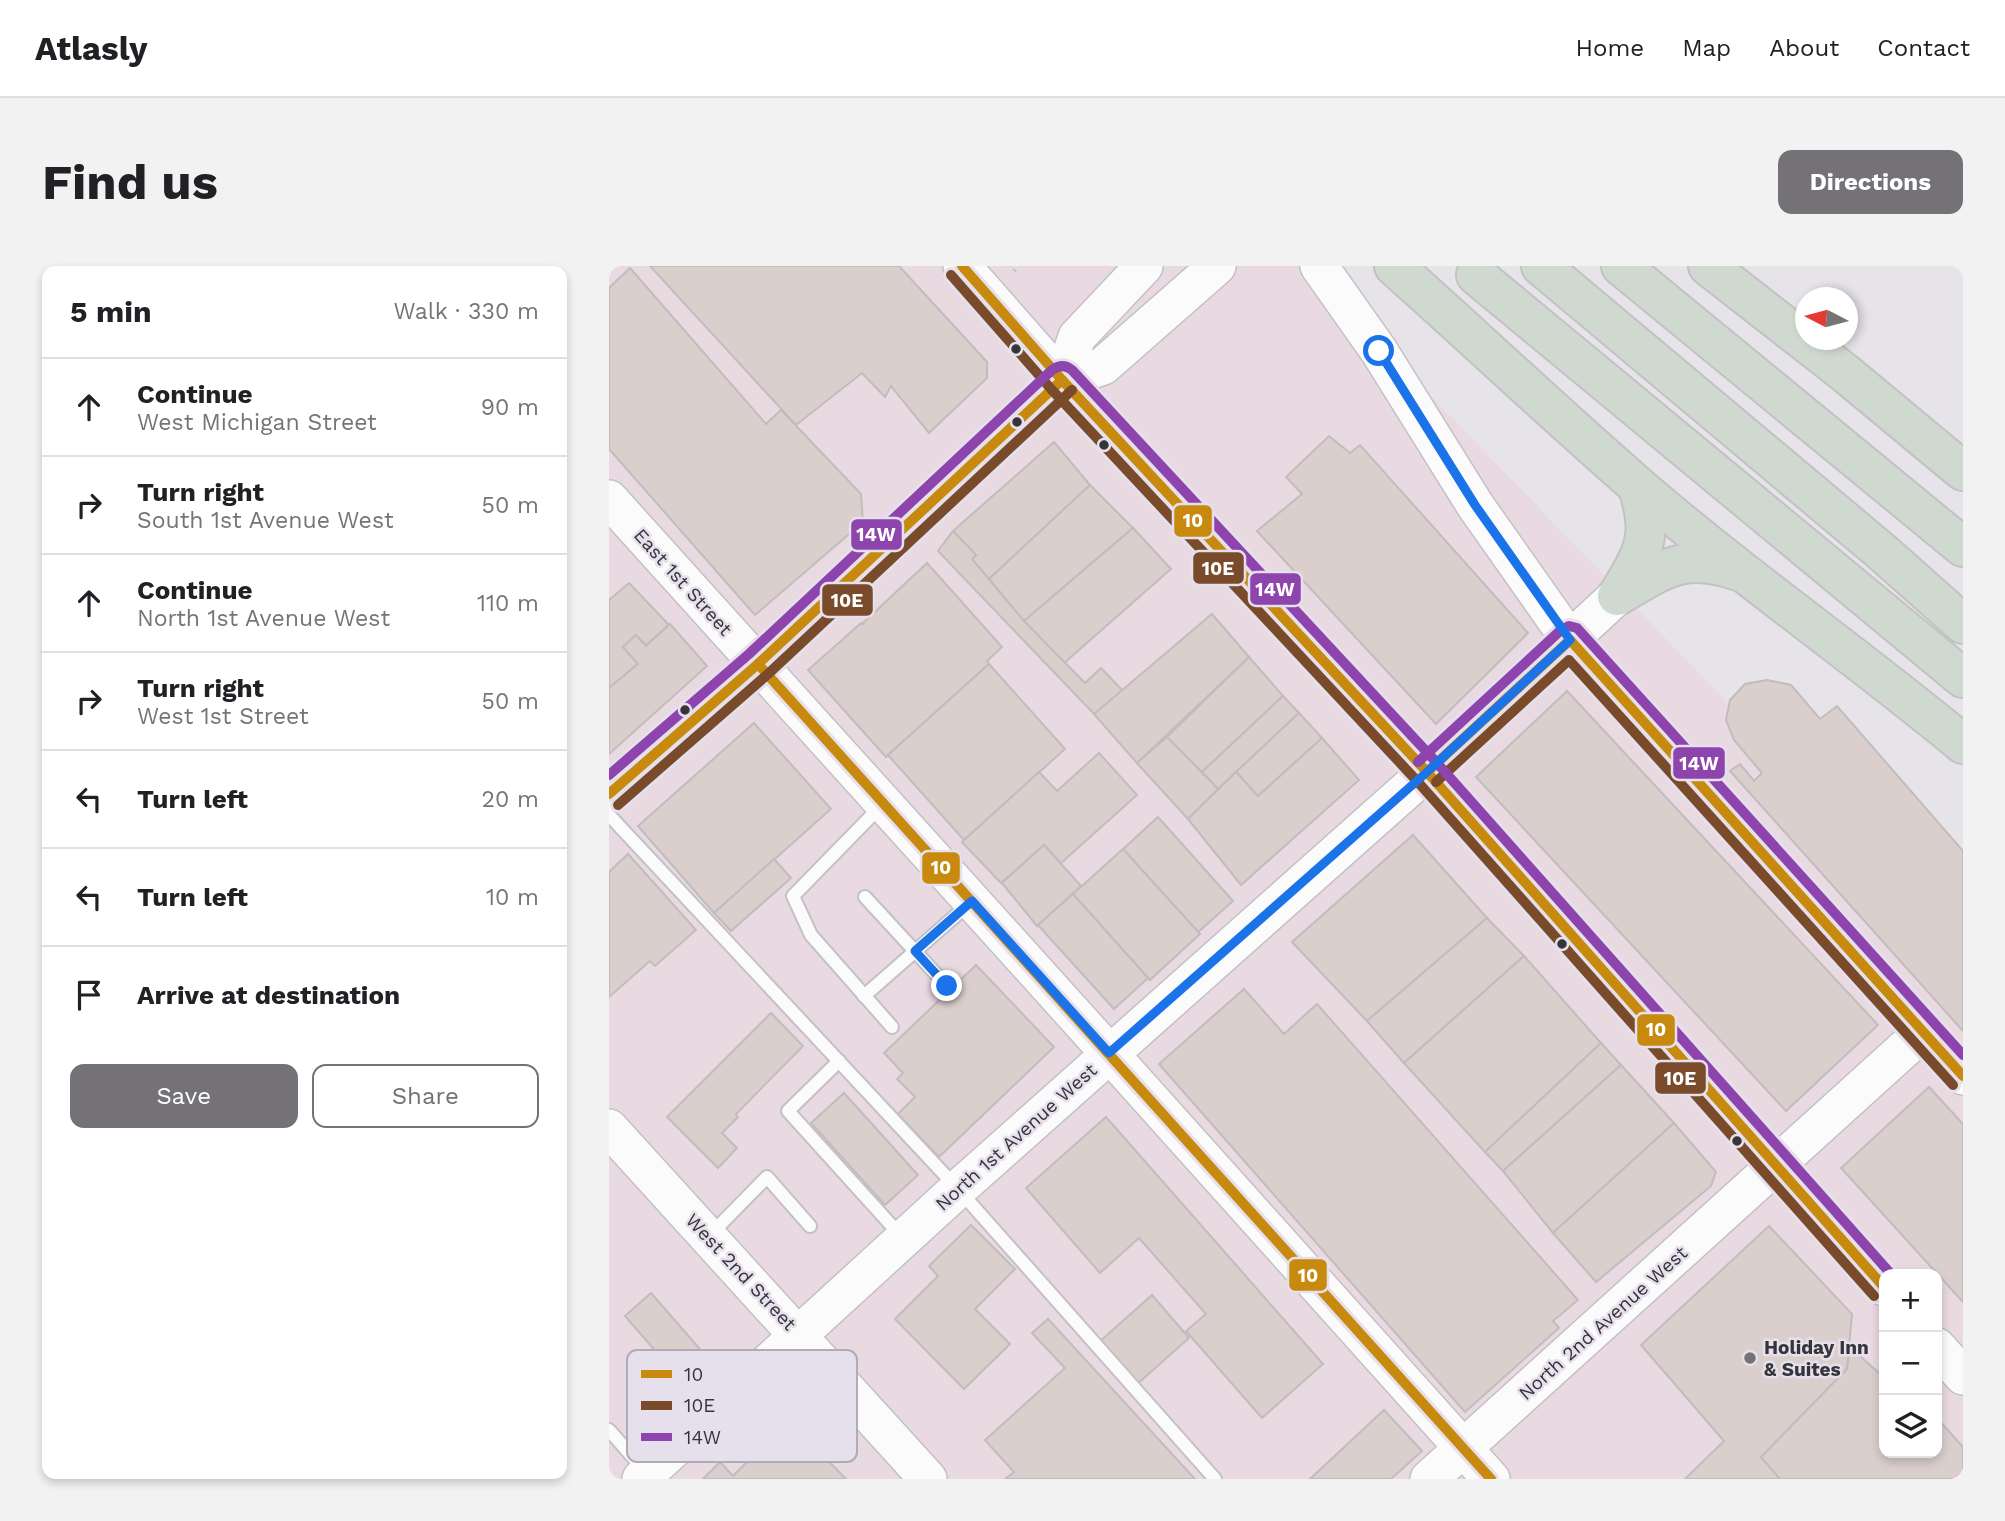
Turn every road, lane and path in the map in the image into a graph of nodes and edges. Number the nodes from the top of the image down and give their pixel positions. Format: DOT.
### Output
graph roads {
  1 [pos="962,266"];
  2 [pos="1019,266"];
  3 [pos="1144,266"];
  4 [pos="1319,266"];
  5 [pos="1394,266"];
  6 [pos="1541,266"];
  7 [pos="1621,266"];
  8 [pos="1708,266"];
  9 [pos="1014,271"];
  10 [pos="1211,271"];
  11 [pos="1476,275"];
  12 [pos="1062,380"];
  13 [pos="1963,471"];
  14 [pos="1639,487"];
  15 [pos="609,499"];
  16 [pos="1963,547"];
  17 [pos="1741,572"];
  18 [pos="1617,597"];
  19 [pos="1963,624"];
  20 [pos="1570,640"];
  21 [pos="758,664"];
  22 [pos="1963,678"];
  23 [pos="1963,744"];
  24 [pos="1427,772"];
  25 [pos="609,794"];
  26 [pos="884,803"];
  27 [pos="609,815"];
  28 [pos="865,897"];
  29 [pos="972,901"];
  30 [pos="915,951"];
  31 [pos="947,986"];
  32 [pos="864,996"];
  33 [pos="892,1027"];
  34 [pos="1923,1032"];
  35 [pos="1109,1053"];
  36 [pos="839,1061"];
  37 [pos="1963,1076"];
  38 [pos="609,1128"];
  39 [pos="1777,1166"];
  40 [pos="958,1188"];
  41 [pos="810,1226"];
  42 [pos="708,1236"];
  43 [pos="904,1238"];
  44 [pos="1879,1281"];
  45 [pos="799,1335"];
  46 [pos="783,1350"];
  47 [pos="812,1350"];
  48 [pos="1942,1353"];
  49 [pos="1963,1376"];
  50 [pos="857,1400"];
  51 [pos="609,1430"];
  52 [pos="1463,1447"];
  53 [pos="627,1453"];
  54 [pos="634,1462"];
  55 [pos="662,1462"];
  56 [pos="646,1477"];
  57 [pos="928,1479"];
  58 [pos="1215,1479"];
  59 [pos="1429,1479"];
  60 [pos="1491,1479"];
  1 -- 12 [label="street"];
  2 -- 9 [label="path"];
  3 -- 12 [label="street"];
  4 -- 20 [label="street"];
  5 -- 14 [label="highway"];
  6 -- 19 [label="highway"];
  7 -- 16 [label="highway"];
  8 -- 13 [label="highway"];
  10 -- 12 [label="street"];
  11 -- 22 [label="highway"];
  12 -- 21 [label="street"];
  12 -- 24 [label="street"];
  14 -- 17 [label="highway"];
  14 -- 18 [label="highway"];
  15 -- 21 [label="street, East 1st Street"];
  17 -- 18 [label="highway"];
  17 -- 23 [label="highway"];
  18 -- 20 [label="street, North 1st Avenue West"];
  20 -- 24 [label="street, North 1st Avenue West"];
  20 -- 34 [label="street"];
  21 -- 25 [label="street"];
  21 -- 26 [label="street, East 1st Street"];
  24 -- 35 [label="street, North 1st Avenue West"];
  24 -- 39 [label="street"];
  26 -- 29 [label="street, East 1st Street"];
  26 -- 32 [label="lane"];
  27 -- 36 [label="lane"];
  28 -- 30 [label="lane"];
  29 -- 30 [label="lane"];
  29 -- 35 [label="street, East 1st Street"];
  30 -- 31 [label="lane"];
  30 -- 32 [label="lane"];
  32 -- 33 [label="lane"];
  34 -- 37 [label="street"];
  34 -- 39 [label="street, North 2nd Avenue West"];
  35 -- 40 [label="street, North 1st Avenue West"];
  35 -- 52 [label="street, East 1st Street"];
  36 -- 40 [label="lane"];
  36 -- 43 [label="lane"];
  38 -- 42 [label="street, West 2nd Street"];
  39 -- 44 [label="street"];
  39 -- 52 [label="street, North 2nd Avenue West"];
  40 -- 43 [label="street, North 1st Avenue West"];
  40 -- 58 [label="lane"];
  41 -- 42 [label="lane"];
  42 -- 45 [label="street, West 2nd Street"];
  43 -- 45 [label="street, North 1st Avenue West"];
  45 -- 46 [label="street, North 1st Avenue West"];
  45 -- 47 [label="street, West 2nd Street"];
  48 -- 49 [label="street"];
  50 -- 57 [label="street, West 2nd Street"];
  51 -- 53 [label="lane"];
  52 -- 59 [label="street, North 2nd Avenue West"];
  52 -- 60 [label="street, East 1st Street"];
  54 -- 56 [label="lane"];
  55 -- 56 [label="street, North 1st Avenue West"];
}
